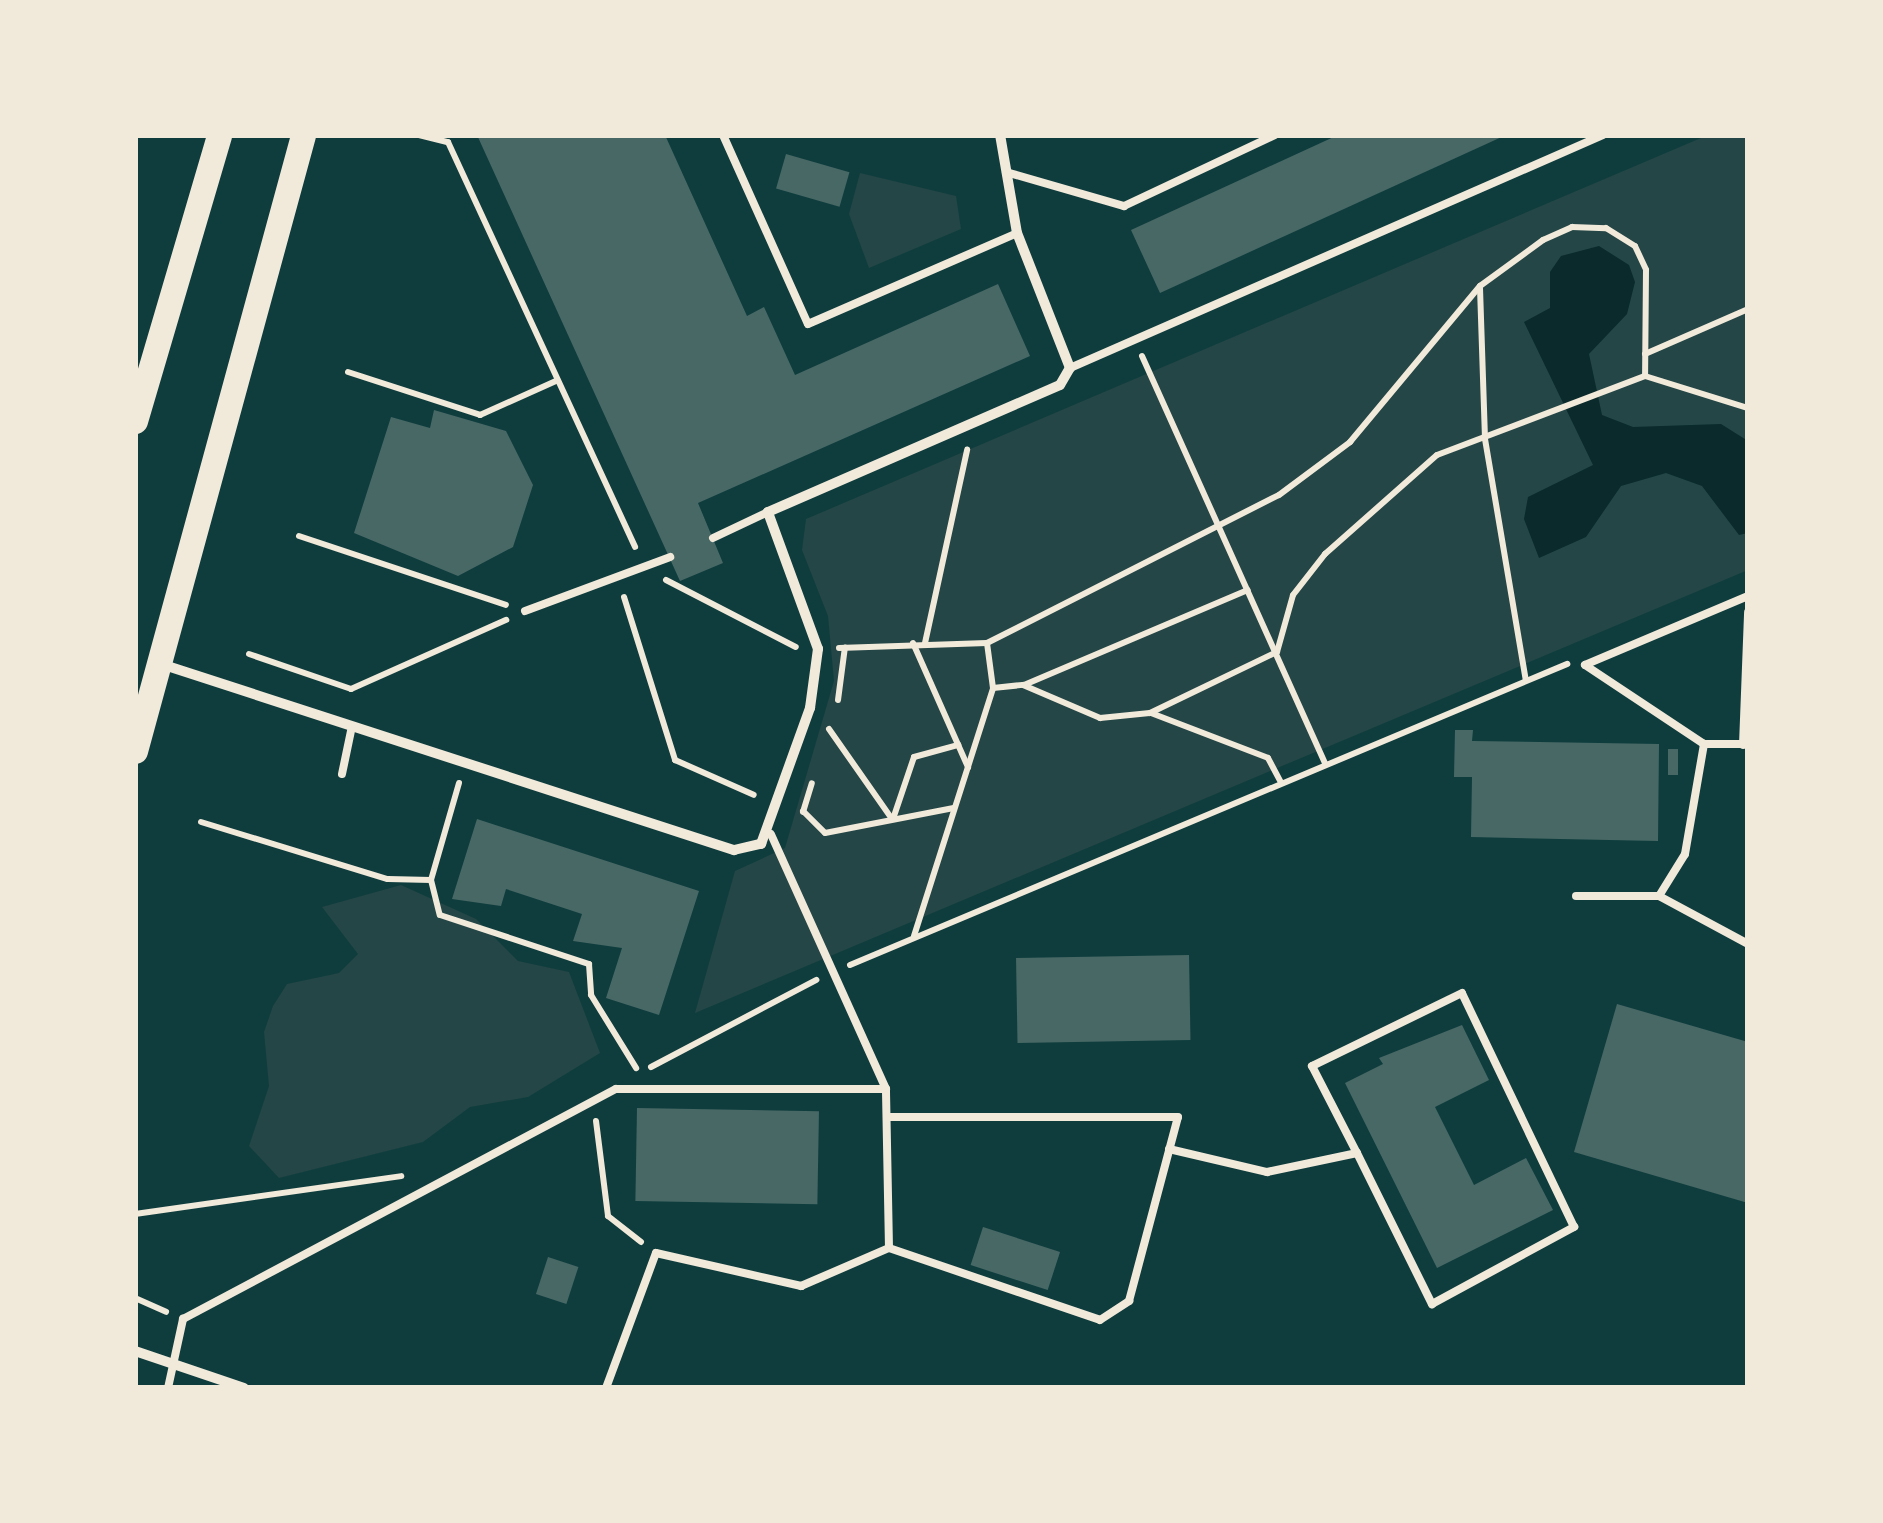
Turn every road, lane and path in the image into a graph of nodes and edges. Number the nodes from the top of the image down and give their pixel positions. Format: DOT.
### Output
graph roads {
  1 [pos="219,135"];
  2 [pos="303,135"];
  3 [pos="419,135"];
  4 [pos="724,135"];
  5 [pos="1000,135"];
  6 [pos="1275,135"];
  7 [pos="1603,135"];
  8 [pos="1002,172"];
  9 [pos="1018,233"];
  10 [pos="1480,286"];
  11 [pos="1748,309"];
  12 [pos="1135,341"];
  13 [pos="1645,354"];
  14 [pos="1070,368"];
  15 [pos="348,372"];
  16 [pos="1644,376"];
  17 [pos="558,380"];
  18 [pos="1748,408"];
  19 [pos="135,420"];
  20 [pos="958,431"];
  21 [pos="1486,440"];
  22 [pos="768,512"];
  23 [pos="1218,532"];
  24 [pos="299,536"];
  25 [pos="713,538"];
  26 [pos="670,557"];
  27 [pos="644,567"];
  28 [pos="618,577"];
  29 [pos="1248,590"];
  30 [pos="1748,596"];
  31 [pos="525,611"];
  32 [pos="1748,612"];
  33 [pos="913,642"];
  34 [pos="925,643"];
  35 [pos="987,643"];
  36 [pos="845,647"];
  37 [pos="806,648"];
  38 [pos="1277,652"];
  39 [pos="249,654"];
  40 [pos="1582,658"];
  41 [pos="157,662"];
  42 [pos="1526,681"];
  43 [pos="1023,685"];
  44 [pos="994,688"];
  45 [pos="1150,713"];
  46 [pos="352,726"];
  47 [pos="829,729"];
  48 [pos="1704,744"];
  49 [pos="1746,744"];
  50 [pos="958,745"];
  51 [pos="135,751"];
  52 [pos="465,763"];
  53 [pos="1325,764"];
  54 [pos="968,767"];
  55 [pos="342,774"];
  56 [pos="1281,782"];
  57 [pos="758,798"];
  58 [pos="954,808"];
  59 [pos="797,810"];
  60 [pos="893,820"];
  61 [pos="201,822"];
  62 [pos="771,834"];
  63 [pos="431,880"];
  64 [pos="1576,896"];
  65 [pos="1660,896"];
  66 [pos="914,936"];
  67 [pos="1748,944"];
  68 [pos="836,971"];
  69 [pos="639,1074"];
  70 [pos="616,1089"];
  71 [pos="886,1089"];
  72 [pos="594,1100"];
  73 [pos="889,1117"];
  74 [pos="1168,1149"];
  75 [pos="1357,1153"];
  76 [pos="410,1175"];
  77 [pos="135,1214"];
  78 [pos="888,1248"];
  79 [pos="656,1253"];
  80 [pos="135,1351"];
  81 [pos="168,1362"];
  82 [pos="168,1388"];
  83 [pos="244,1388"];
  84 [pos="606,1388"];
  1 -- 19 [label="main road"];
  2 -- 41 [label="main road"];
  3 -- 17 [label="path"];
  4 -- 9 [label="lane"];
  5 -- 8 [label="street"];
  6 -- 8 [label="lane"];
  7 -- 12 [label="lane"];
  8 -- 9 [label="street"];
  9 -- 14 [label="street"];
  10 -- 13 [label="path"];
  10 -- 21 [label="path"];
  10 -- 23 [label="path"];
  11 -- 13 [label="path"];
  12 -- 14 [label="lane"];
  12 -- 23 [label="path"];
  13 -- 16 [label="path"];
  14 -- 20 [label="street"];
  15 -- 17 [label="path"];
  16 -- 18 [label="path"];
  16 -- 21 [label="path"];
  17 -- 27 [label="path"];
  20 -- 22 [label="street"];
  20 -- 34 [label="path"];
  21 -- 38 [label="path"];
  21 -- 42 [label="path"];
  22 -- 25 [label="lane"];
  22 -- 62 [label="street"];
  23 -- 29 [label="path"];
  23 -- 35 [label="path"];
  24 -- 31 [label="path"];
  26 -- 27 [label="lane"];
  27 -- 28 [label="lane"];
  27 -- 37 [label="path"];
  28 -- 31 [label="lane"];
  28 -- 57 [label="path"];
  29 -- 38 [label="path"];
  29 -- 43 [label="path"];
  30 -- 48 [label="lane"];
  31 -- 39 [label="path"];
  32 -- 49 [label="lane"];
  33 -- 34 [label="path"];
  33 -- 36 [label="path"];
  33 -- 50 [label="path"];
  34 -- 35 [label="path"];
  35 -- 44 [label="path"];
  38 -- 45 [label="path"];
  38 -- 53 [label="path"];
  40 -- 42 [label="path"];
  41 -- 46 [label="street"];
  41 -- 51 [label="main road"];
  42 -- 53 [label="path"];
  43 -- 44 [label="path"];
  43 -- 45 [label="path"];
  44 -- 54 [label="path"];
  45 -- 56 [label="path"];
  46 -- 52 [label="street"];
  46 -- 55 [label="lane"];
  47 -- 60 [label="path"];
  48 -- 49 [label="lane"];
  48 -- 65 [label="lane"];
  50 -- 54 [label="path"];
  50 -- 60 [label="path"];
  52 -- 62 [label="street"];
  52 -- 63 [label="path"];
  53 -- 56 [label="path"];
  54 -- 58 [label="path"];
  56 -- 66 [label="path"];
  58 -- 60 [label="path"];
  58 -- 66 [label="path"];
  59 -- 60 [label="path"];
  61 -- 63 [label="path"];
  62 -- 68 [label="lane"];
  63 -- 69 [label="path"];
  64 -- 65 [label="lane"];
  65 -- 67 [label="lane"];
  66 -- 68 [label="path"];
  68 -- 69 [label="path"];
  68 -- 71 [label="lane"];
  69 -- 70 [label="path"];
  70 -- 71 [label="lane"];
  70 -- 72 [label="lane"];
  71 -- 73 [label="lane"];
  72 -- 79 [label="path"];
  72 -- 81 [label="lane"];
  73 -- 74 [label="lane"];
  73 -- 78 [label="lane"];
  74 -- 75 [label="lane"];
  74 -- 78 [label="lane"];
  75 -- 75 [label="lane"];
  76 -- 77 [label="path"];
  78 -- 79 [label="lane"];
  79 -- 84 [label="lane"];
  80 -- 81 [label="street"];
  81 -- 82 [label="lane"];
  81 -- 83 [label="street"];
}
